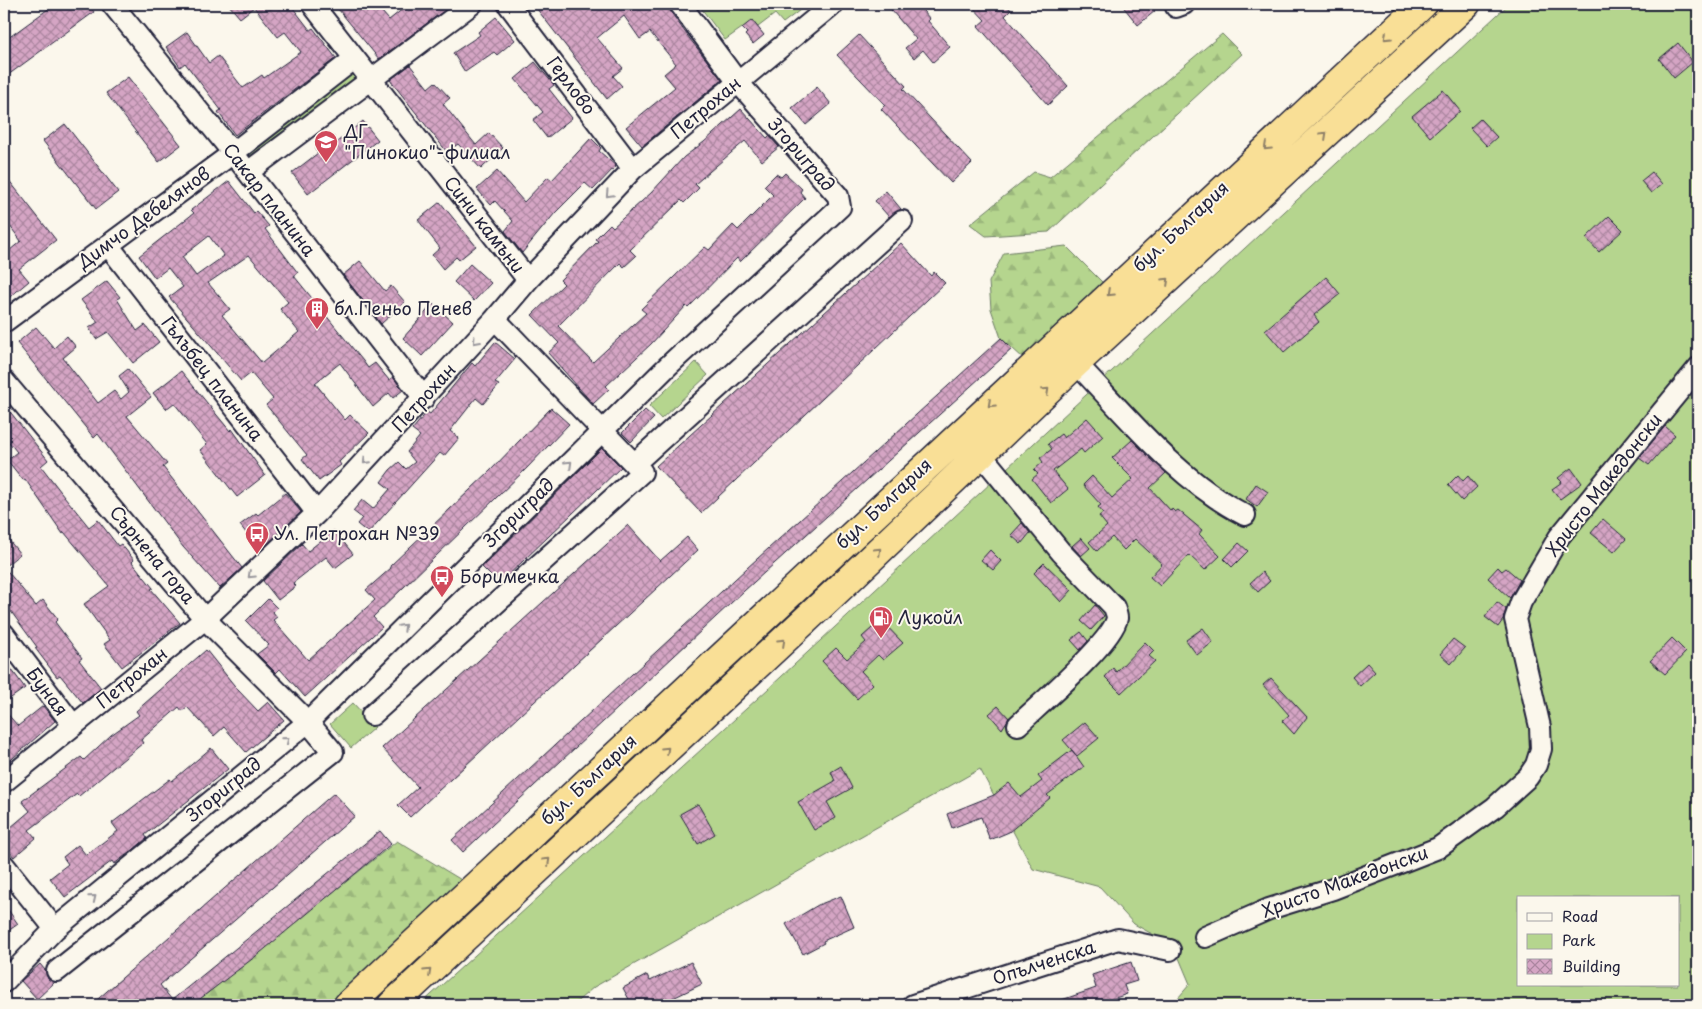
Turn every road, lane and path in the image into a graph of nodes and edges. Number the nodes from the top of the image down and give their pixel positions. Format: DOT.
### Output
graph roads {
  1 [pos="112,4"];
  2 [pos="312,4"];
  3 [pos="472,4"];
  4 [pos="508,4"];
  5 [pos="680,4"];
  6 [pos="833,4"];
  7 [pos="1423,4"];
  8 [pos="1466,4"];
  9 [pos="354,59"];
  10 [pos="370,80"];
  11 [pos="737,81"];
  12 [pos="233,153"];
  13 [pos="633,169"];
  14 [pos="248,172"];
  15 [pos="902,221"];
  16 [pos="108,245"];
  17 [pos="528,280"];
  18 [pos="495,319"];
  19 [pos="4,322"];
  20 [pos="1076,363"];
  21 [pos="1698,368"];
  22 [pos="4,381"];
  23 [pos="424,398"];
  24 [pos="603,432"];
  25 [pos="980,453"];
  26 [pos="634,464"];
  27 [pos="317,513"];
  28 [pos="1244,515"];
  29 [pos="205,618"];
  30 [pos="4,634"];
  31 [pos="372,715"];
  32 [pos="308,722"];
  33 [pos="73,725"];
  34 [pos="1018,725"];
  35 [pos="4,782"];
  36 [pos="4,865"];
  37 [pos="55,929"];
  38 [pos="1205,937"];
  39 [pos="1170,950"];
  40 [pos="58,971"];
  41 [pos="4,982"];
  42 [pos="348,1005"];
  43 [pos="392,1005"];
  44 [pos="913,1005"];
  1 -- 12 [label="street, Сакар планина"];
  2 -- 9 [label="street, Сини камъни"];
  3 -- 10 [label="street"];
  4 -- 13 [label="street, Герлово"];
  5 -- 11 [label="street"];
  6 -- 11 [label="street, Петрохан"];
  7 -- 42 [label="highway, бул. България, one-way"];
  20 -- 8 [label="highway, бул. България, one-way"];
  9 -- 10 [label="street, Сини камъни"];
  9 -- 12 [label="street, Димчо Дебелянов"];
  10 -- 14 [label="street"];
  10 -- 17 [label="street, Сини камъни"];
  11 -- 13 [label="street, Петрохан"];
  11 -- 24 [label="street, Згориград"];
  12 -- 14 [label="street, Сакар планина"];
  12 -- 16 [label="street, Димчо Дебелянов"];
  13 -- 17 [label="street, Петрохан, one-way"];
  14 -- 23 [label="street, Сакар планина"];
  15 -- 26 [label="street"];
  16 -- 19 [label="street, Димчо Дебелянов"];
  16 -- 27 [label="street, Гълъбец планина"];
  17 -- 18 [label="street, Петрохан"];
  18 -- 23 [label="street, Петрохан, one-way"];
  18 -- 24 [label="street"];
  25 -- 20 [label="highway, бул. България, one-way"];
  20 -- 28 [label="street"];
  21 -- 38 [label="street, Христо Македонски"];
  22 -- 29 [label="street, Сърнена гора"];
  23 -- 27 [label="street, Петрохан, one-way"];
  24 -- 26 [label="street"];
  32 -- 24 [label="street, Згориград, one-way"];
  25 -- 34 [label="street"];
  43 -- 25 [label="highway, бул. България, one-way"];
  26 -- 31 [label="street"];
  27 -- 29 [label="street, Петрохан, one-way"];
  29 -- 32 [label="street, Сърнена гора"];
  29 -- 33 [label="street, Петрохан"];
  30 -- 33 [label="street, Буная"];
  37 -- 32 [label="street, Згориград, one-way"];
  32 -- 40 [label="street, Сърнена гора"];
  33 -- 35 [label="street, Петрохан"];
  36 -- 37 [label="street"];
  37 -- 41 [label="street, Згориград"];
  39 -- 44 [label="street, Опълченска"];
}
